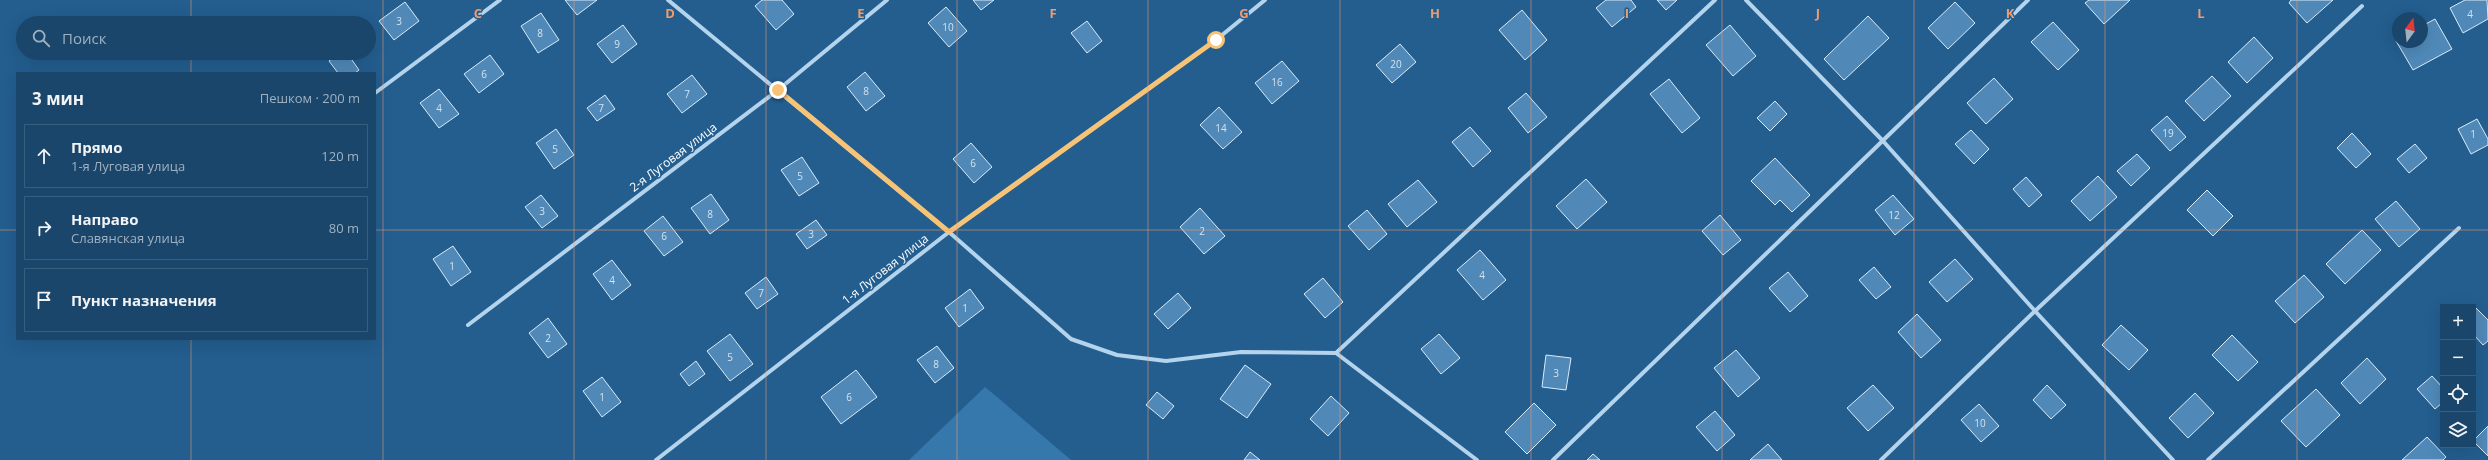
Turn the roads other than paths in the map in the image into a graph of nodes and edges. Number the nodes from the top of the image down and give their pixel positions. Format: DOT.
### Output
graph roads {
  1 [pos="500,0"];
  2 [pos="668,0"];
  3 [pos="887,0"];
  4 [pos="1265,0"];
  5 [pos="1715,0"];
  6 [pos="1746,0"];
  7 [pos="2028,0"];
  8 [pos="2362,6"];
  9 [pos="778,90"];
  10 [pos="376,92"];
  11 [pos="1883,141"];
  12 [pos="2459,228"];
  13 [pos="949,232"];
  14 [pos="2035,311"];
  15 [pos="468,325"];
  16 [pos="1336,353"];
  17 [pos="656,460"];
  18 [pos="1477,460"];
  19 [pos="1553,460"];
  20 [pos="1881,460"];
  21 [pos="2173,460"];
  22 [pos="2208,460"];
  1 -- 10 [label="street"];
  2 -- 9 [label="street"];
  3 -- 9 [label="street, 2-я Луговая улица"];
  4 -- 13 [label="street, 1-я Луговая улица"];
  5 -- 16 [label="street"];
  6 -- 11 [label="street"];
  7 -- 11 [label="street"];
  8 -- 14 [label="street"];
  9 -- 13 [label="street"];
  9 -- 15 [label="street, 2-я Луговая улица"];
  11 -- 14 [label="street"];
  11 -- 19 [label="street"];
  12 -- 22 [label="street"];
  13 -- 16 [label="street"];
  13 -- 17 [label="street, 1-я Луговая улица"];
  14 -- 20 [label="street"];
  14 -- 21 [label="street"];
  16 -- 18 [label="street"];
}
